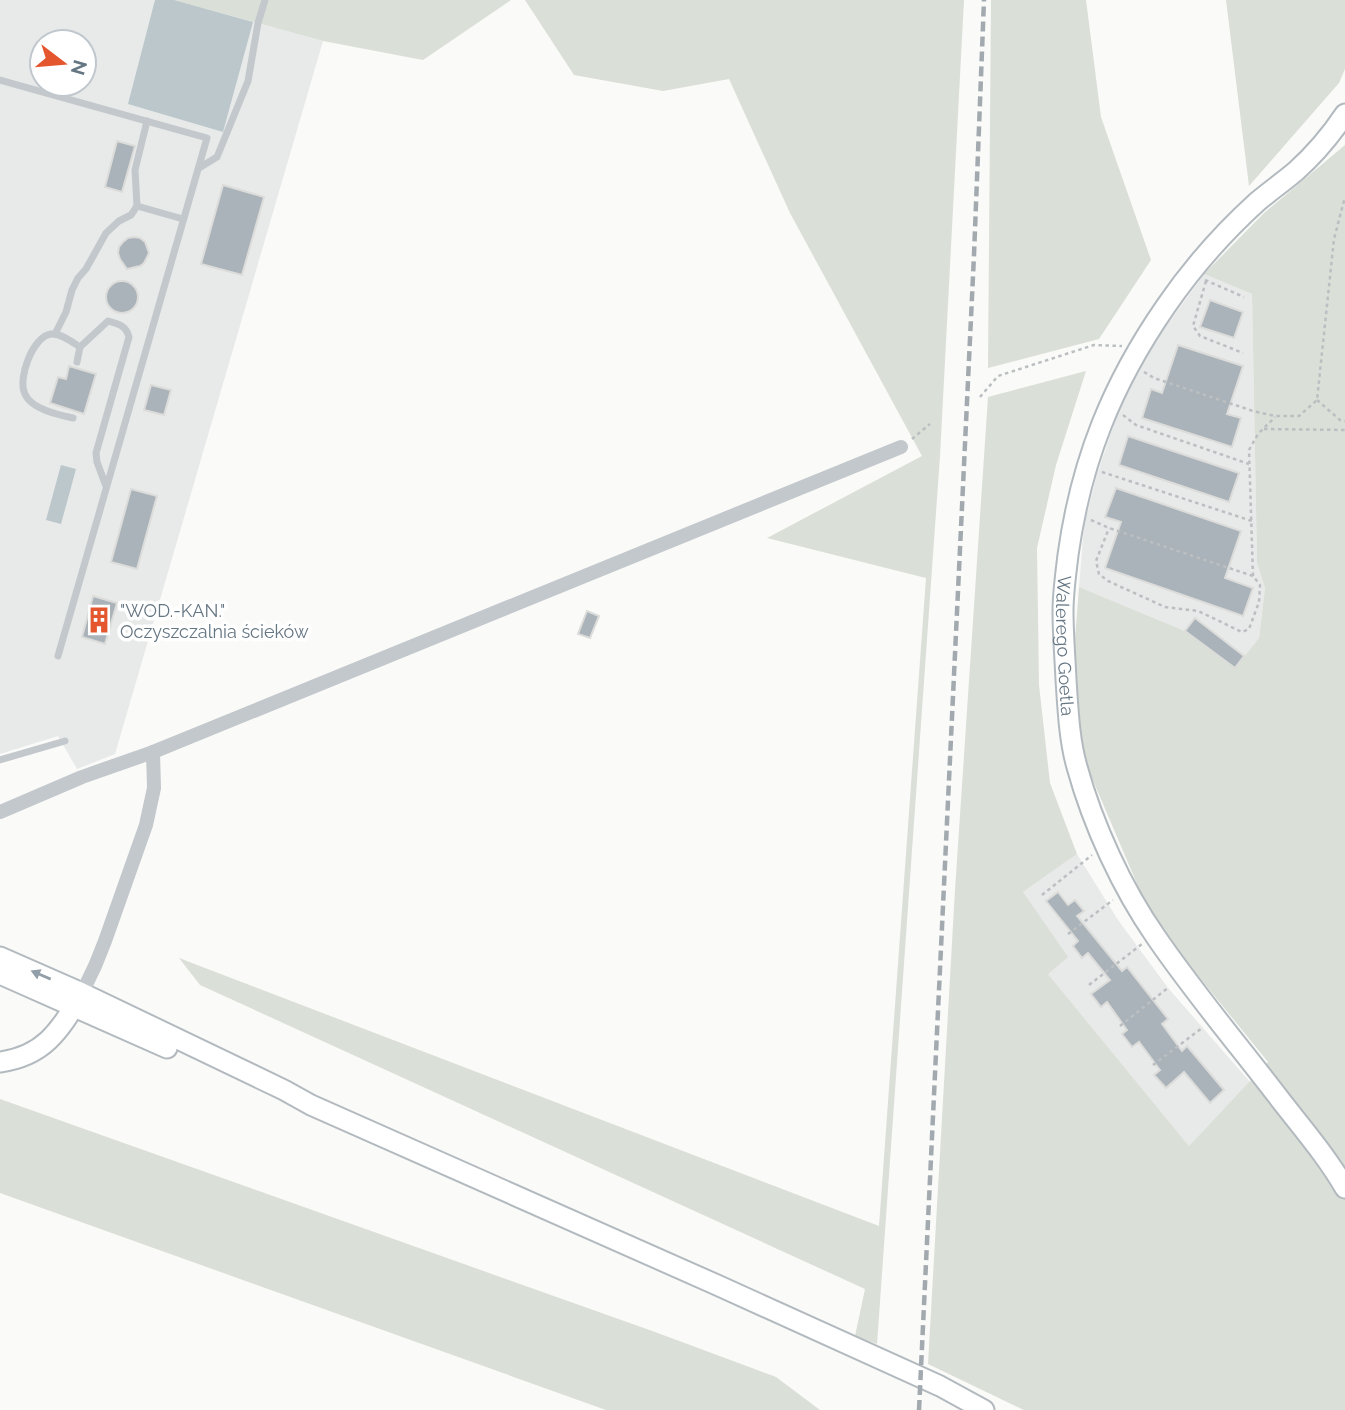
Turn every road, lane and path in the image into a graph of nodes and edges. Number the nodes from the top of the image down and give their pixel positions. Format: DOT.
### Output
graph roads {
  1 [pos="265,0"];
  2 [pos="0,80"];
  3 [pos="1345,114"];
  4 [pos="147,121"];
  5 [pos="198,168"];
  6 [pos="1345,197"];
  7 [pos="137,206"];
  8 [pos="183,219"];
  9 [pos="1200,275"];
  10 [pos="1244,297"];
  11 [pos="55,334"];
  12 [pos="1140,346"];
  13 [pos="80,347"];
  14 [pos="1243,353"];
  15 [pos="77,362"];
  16 [pos="1129,364"];
  17 [pos="980,397"];
  18 [pos="1317,400"];
  19 [pos="1108,408"];
  20 [pos="1275,416"];
  21 [pos="73,418"];
  22 [pos="1345,421"];
  23 [pos="930,425"];
  24 [pos="1263,429"];
  25 [pos="1345,430"];
  26 [pos="901,447"];
  27 [pos="1250,464"];
  28 [pos="1086,466"];
  29 [pos="107,486"];
  30 [pos="1073,516"];
  31 [pos="1252,521"];
  32 [pos="1108,528"];
  33 [pos="1253,576"];
  34 [pos="58,656"];
  35 [pos="65,741"];
  36 [pos="153,752"];
  37 [pos="0,760"];
  38 [pos="0,812"];
  39 [pos="1106,844"];
  40 [pos="1128,889"];
  41 [pos="1042,895"];
  42 [pos="1068,934"];
  43 [pos="1154,934"];
  44 [pos="0,957"];
  45 [pos="0,974"];
  46 [pos="1184,976"];
  47 [pos="1089,985"];
  48 [pos="78,1000"];
  49 [pos="1216,1017"];
  50 [pos="1120,1026"];
  51 [pos="0,1062"];
  52 [pos="1153,1065"];
  53 [pos="1345,1188"];
  54 [pos="984,1410"];
  1 -- 5 [label="lane"];
  2 -- 4 [label="lane"];
  3 -- 9 [label="street, Walerego Goetla"];
  4 -- 5 [label="lane"];
  4 -- 7 [label="lane"];
  5 -- 8 [label="lane"];
  6 -- 18 [label="path"];
  7 -- 8 [label="lane"];
  7 -- 11 [label="lane"];
  8 -- 29 [label="lane"];
  9 -- 10 [label="path"];
  9 -- 12 [label="street, Walerego Goetla"];
  9 -- 14 [label="path"];
  11 -- 13 [label="lane"];
  11 -- 21 [label="lane"];
  12 -- 16 [label="street, Walerego Goetla"];
  12 -- 17 [label="path"];
  13 -- 15 [label="lane"];
  13 -- 29 [label="lane"];
  16 -- 19 [label="street, Walerego Goetla"];
  16 -- 20 [label="path"];
  18 -- 20 [label="path"];
  18 -- 22 [label="path"];
  19 -- 27 [label="path"];
  19 -- 28 [label="street, Walerego Goetla"];
  20 -- 24 [label="path"];
  23 -- 26 [label="path"];
  24 -- 25 [label="path"];
  24 -- 27 [label="path"];
  26 -- 36 [label="street"];
  27 -- 31 [label="path"];
  28 -- 30 [label="street, Walerego Goetla"];
  28 -- 31 [label="path"];
  29 -- 34 [label="lane"];
  30 -- 32 [label="path"];
  30 -- 39 [label="street, Walerego Goetla"];
  31 -- 33 [label="path"];
  32 -- 33 [label="path"];
  32 -- 33 [label="path"];
  35 -- 37 [label="lane"];
  36 -- 38 [label="street"];
  36 -- 48 [label="street"];
  39 -- 40 [label="street, Walerego Goetla"];
  39 -- 41 [label="path"];
  40 -- 42 [label="path"];
  40 -- 43 [label="street, Walerego Goetla"];
  43 -- 46 [label="street, Walerego Goetla"];
  43 -- 47 [label="path"];
  48 -- 44 [label="street, one-way"];
  45 -- 48 [label="street"];
  46 -- 49 [label="street, Walerego Goetla"];
  46 -- 50 [label="path"];
  48 -- 51 [label="street"];
  48 -- 54 [label="street"];
  49 -- 52 [label="path"];
  49 -- 53 [label="street, Walerego Goetla"];
}
